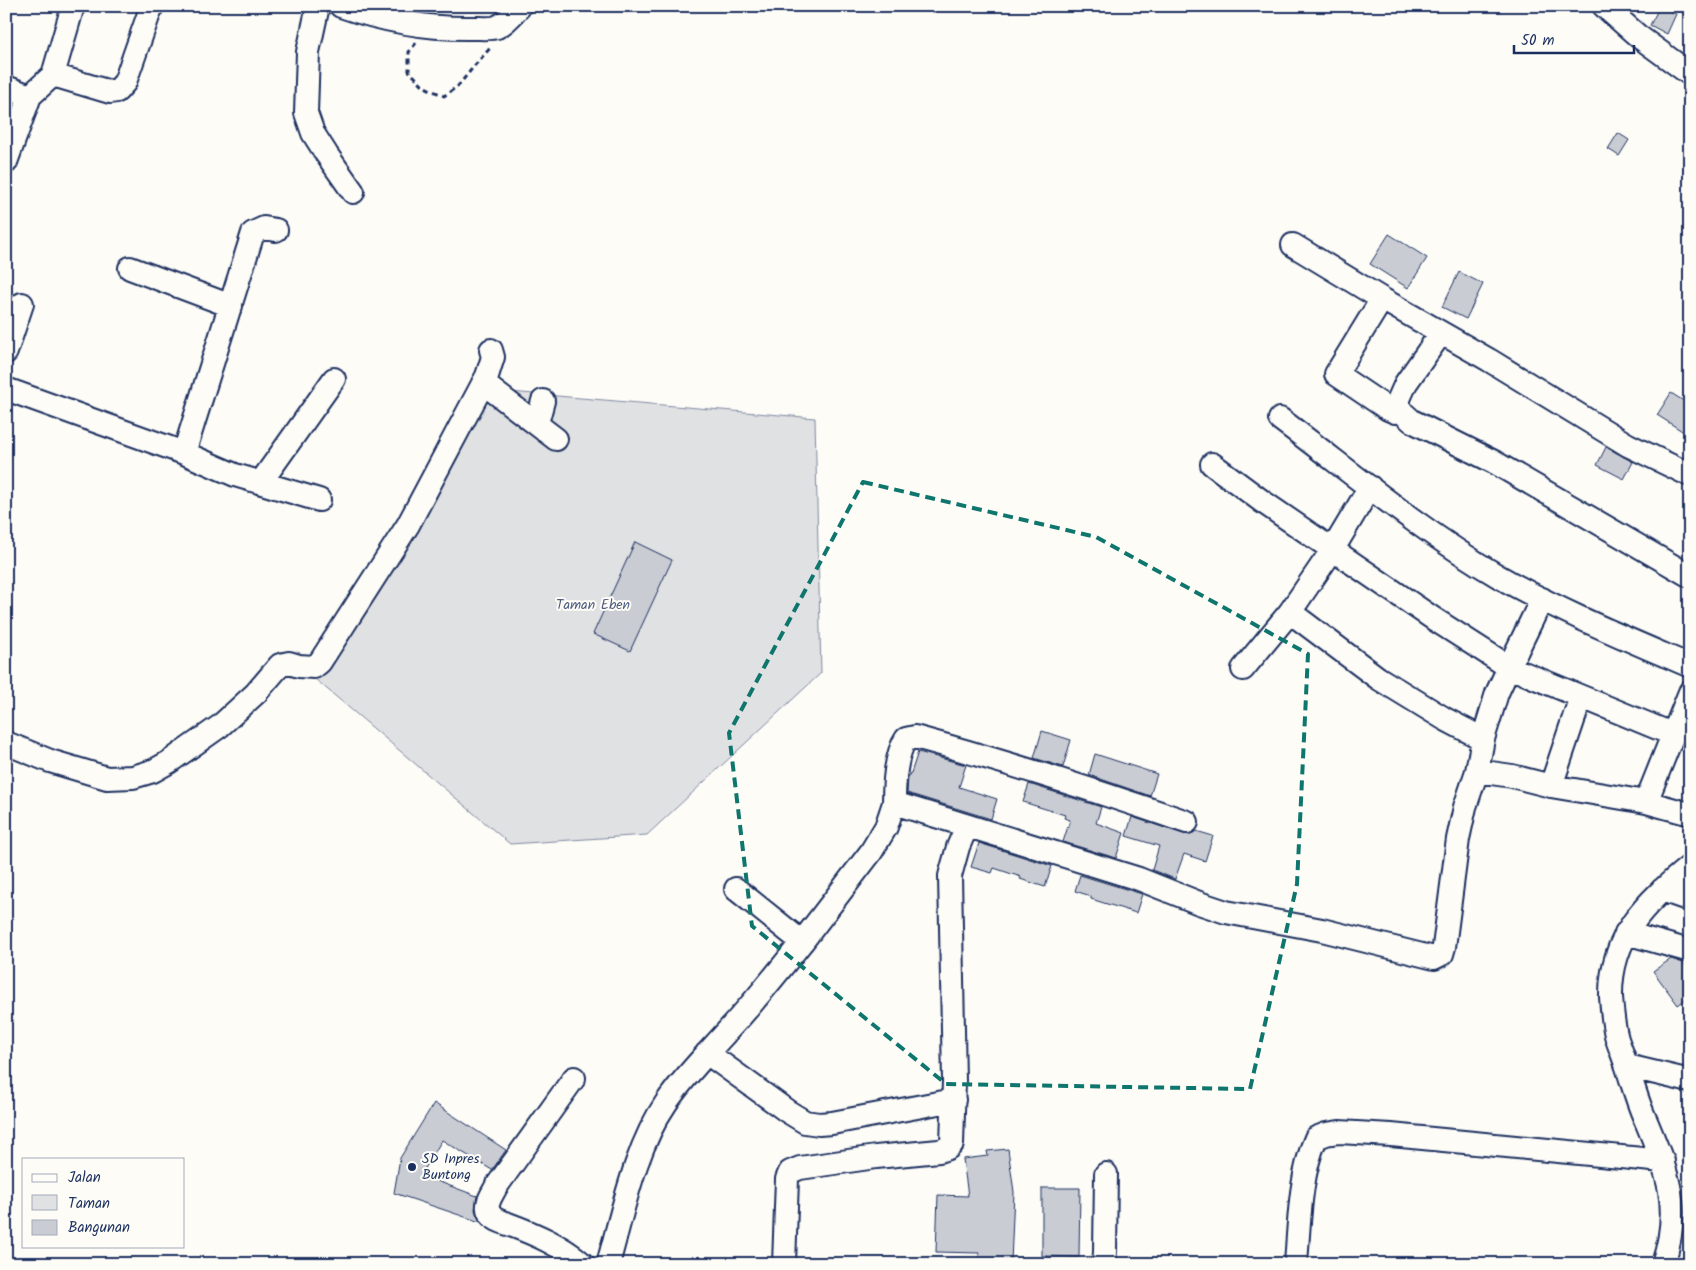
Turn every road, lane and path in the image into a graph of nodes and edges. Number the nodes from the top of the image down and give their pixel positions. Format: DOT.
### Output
graph roads {
  1 [pos="73,6"];
  2 [pos="318,6"];
  3 [pos="341,6"];
  4 [pos="520,6"];
  5 [pos="1604,6"];
  6 [pos="151,8"];
  7 [pos="428,26"];
  8 [pos="496,27"];
  9 [pos="1690,74"];
  10 [pos="53,75"];
  11 [pos="6,87"];
  12 [pos="30,96"];
  13 [pos="7,158"];
  14 [pos="353,192"];
  15 [pos="276,230"];
  16 [pos="1293,245"];
  17 [pos="130,268"];
  18 [pos="1382,299"];
  19 [pos="22,304"];
  20 [pos="230,306"];
  21 [pos="1441,333"];
  22 [pos="491,350"];
  23 [pos="6,352"];
  24 [pos="334,379"];
  25 [pos="482,383"];
  26 [pos="6,389"];
  27 [pos="543,401"];
  28 [pos="1401,411"];
  29 [pos="1280,418"];
  30 [pos="537,423"];
  31 [pos="556,439"];
  32 [pos="184,454"];
  33 [pos="1212,464"];
  34 [pos="1690,475"];
  35 [pos="262,482"];
  36 [pos="1370,487"];
  37 [pos="319,500"];
  38 [pos="1333,550"];
  39 [pos="1690,576"];
  40 [pos="1542,599"];
  41 [pos="1290,612"];
  42 [pos="1690,666"];
  43 [pos="1508,667"];
  44 [pos="1243,669"];
  45 [pos="1690,692"];
  46 [pos="1581,697"];
  47 [pos="1672,734"];
  48 [pos="1483,739"];
  49 [pos="6,743"];
  50 [pos="1477,771"];
  51 [pos="1551,786"];
  52 [pos="1646,802"];
  53 [pos="894,803"];
  54 [pos="1690,814"];
  55 [pos="1187,822"];
  56 [pos="967,826"];
  57 [pos="1690,866"];
  58 [pos="736,888"];
  59 [pos="1662,890"];
  60 [pos="1690,900"];
  61 [pos="1626,933"];
  62 [pos="802,942"];
  63 [pos="1690,951"];
  64 [pos="707,1053"];
  65 [pos="1627,1066"];
  66 [pos="574,1078"];
  67 [pos="1690,1081"];
  68 [pos="954,1100"];
  69 [pos="1663,1161"];
  70 [pos="1106,1174"];
  71 [pos="583,1264"];
  72 [pos="608,1264"];
  73 [pos="784,1264"];
  74 [pos="1104,1264"];
  75 [pos="1296,1264"];
  76 [pos="1663,1264"];
  1 -- 10 [label="street"];
  2 -- 14 [label="street"];
  3 -- 7 [label="street"];
  4 -- 8 [label="street"];
  5 -- 9 [label="street"];
  6 -- 10 [label="street"];
  7 -- 8 [label="street"];
  7 -- 8 [label="path"];
  10 -- 12 [label="street"];
  11 -- 12 [label="street"];
  12 -- 13 [label="street"];
  15 -- 20 [label="street"];
  16 -- 18 [label="street"];
  17 -- 20 [label="street"];
  18 -- 21 [label="street"];
  18 -- 28 [label="street"];
  19 -- 23 [label="street"];
  20 -- 32 [label="street"];
  21 -- 28 [label="street"];
  21 -- 34 [label="street"];
  22 -- 25 [label="street"];
  24 -- 35 [label="street"];
  25 -- 30 [label="street"];
  25 -- 49 [label="street"];
  26 -- 32 [label="street"];
  27 -- 30 [label="street"];
  28 -- 39 [label="street"];
  29 -- 36 [label="street"];
  30 -- 31 [label="street"];
  32 -- 35 [label="street"];
  33 -- 38 [label="street"];
  35 -- 37 [label="street"];
  36 -- 38 [label="street"];
  36 -- 40 [label="street"];
  38 -- 41 [label="street"];
  38 -- 43 [label="street"];
  40 -- 42 [label="street"];
  40 -- 43 [label="street"];
  41 -- 44 [label="street"];
  41 -- 48 [label="street"];
  43 -- 46 [label="street"];
  43 -- 48 [label="street"];
  45 -- 47 [label="street"];
  46 -- 47 [label="street"];
  46 -- 51 [label="street"];
  47 -- 52 [label="street"];
  48 -- 50 [label="street"];
  50 -- 51 [label="street"];
  50 -- 56 [label="street"];
  51 -- 52 [label="street"];
  52 -- 54 [label="street"];
  53 -- 55 [label="street"];
  53 -- 56 [label="street"];
  53 -- 62 [label="street"];
  56 -- 68 [label="street"];
  57 -- 59 [label="street"];
  58 -- 62 [label="street"];
  59 -- 60 [label="street"];
  59 -- 61 [label="street"];
  61 -- 63 [label="street"];
  61 -- 65 [label="street"];
  62 -- 64 [label="street"];
  64 -- 68 [label="street"];
  64 -- 72 [label="street"];
  65 -- 67 [label="street"];
  65 -- 69 [label="street"];
  66 -- 71 [label="street"];
  68 -- 73 [label="street"];
  69 -- 75 [label="street"];
  69 -- 76 [label="street"];
  70 -- 74 [label="street"];
}
